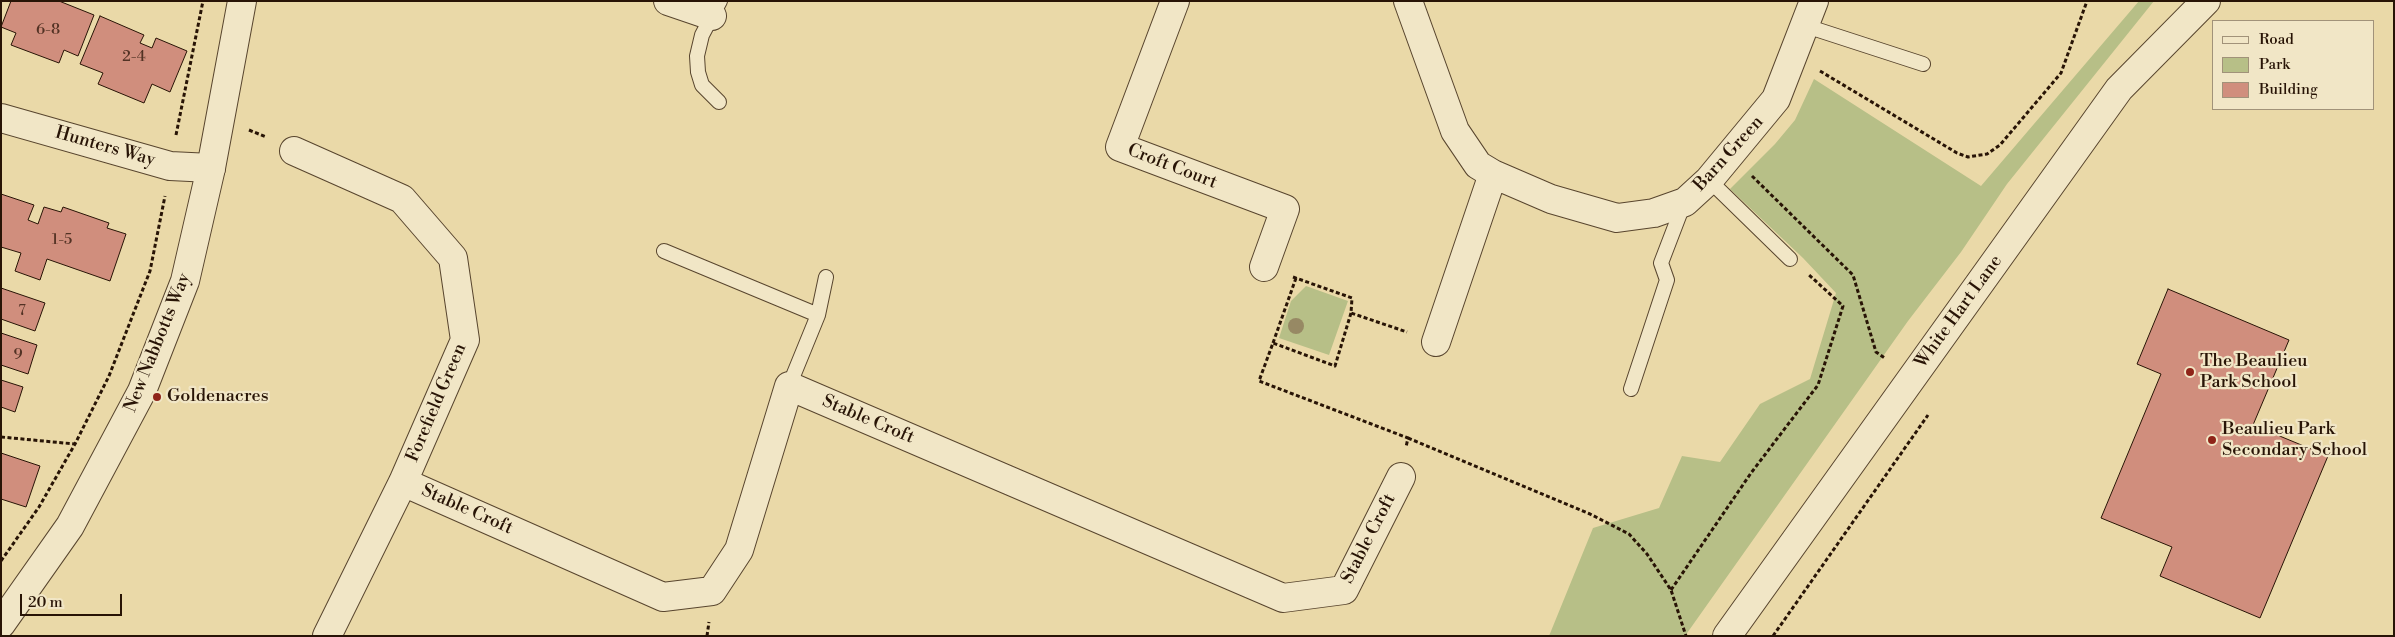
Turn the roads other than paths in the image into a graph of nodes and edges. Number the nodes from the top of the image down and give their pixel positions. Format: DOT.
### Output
graph roads {
  1 [pos="242,1"];
  2 [pos="668,1"];
  3 [pos="1175,1"];
  4 [pos="1408,1"];
  5 [pos="2206,1"];
  6 [pos="716,8"];
  7 [pos="1810,13"];
  8 [pos="1922,64"];
  9 [pos="719,102"];
  10 [pos="1,118"];
  11 [pos="294,150"];
  12 [pos="210,168"];
  13 [pos="1493,174"];
  14 [pos="1708,180"];
  15 [pos="1685,202"];
  16 [pos="664,251"];
  17 [pos="1790,259"];
  18 [pos="1264,267"];
  19 [pos="826,277"];
  20 [pos="818,315"];
  21 [pos="1436,342"];
  22 [pos="789,386"];
  23 [pos="1631,388"];
  24 [pos="1401,477"];
  25 [pos="403,482"];
  26 [pos="1,624"];
  27 [pos="327,636"];
  28 [pos="1727,636"];
  1 -- 12 [label="street, New Nabbotts Way"];
  2 -- 6 [label="street"];
  3 -- 18 [label="street, Croft Court"];
  4 -- 13 [label="street, Barn Green"];
  5 -- 28 [label="street, White Hart Lane"];
  6 -- 9 [label="lane"];
  7 -- 8 [label="lane"];
  7 -- 14 [label="street, Barn Green"];
  10 -- 12 [label="street, Hunters Way"];
  11 -- 25 [label="street, Forefield Green"];
  12 -- 26 [label="street, New Nabbotts Way"];
  13 -- 15 [label="street, Barn Green"];
  13 -- 21 [label="street"];
  14 -- 15 [label="street, Barn Green"];
  14 -- 17 [label="lane"];
  15 -- 23 [label="lane"];
  16 -- 20 [label="lane"];
  19 -- 20 [label="lane"];
  20 -- 22 [label="lane"];
  22 -- 24 [label="street, Stable Croft"];
  22 -- 25 [label="street, Stable Croft"];
  25 -- 27 [label="street, Forefield Green"];
}
